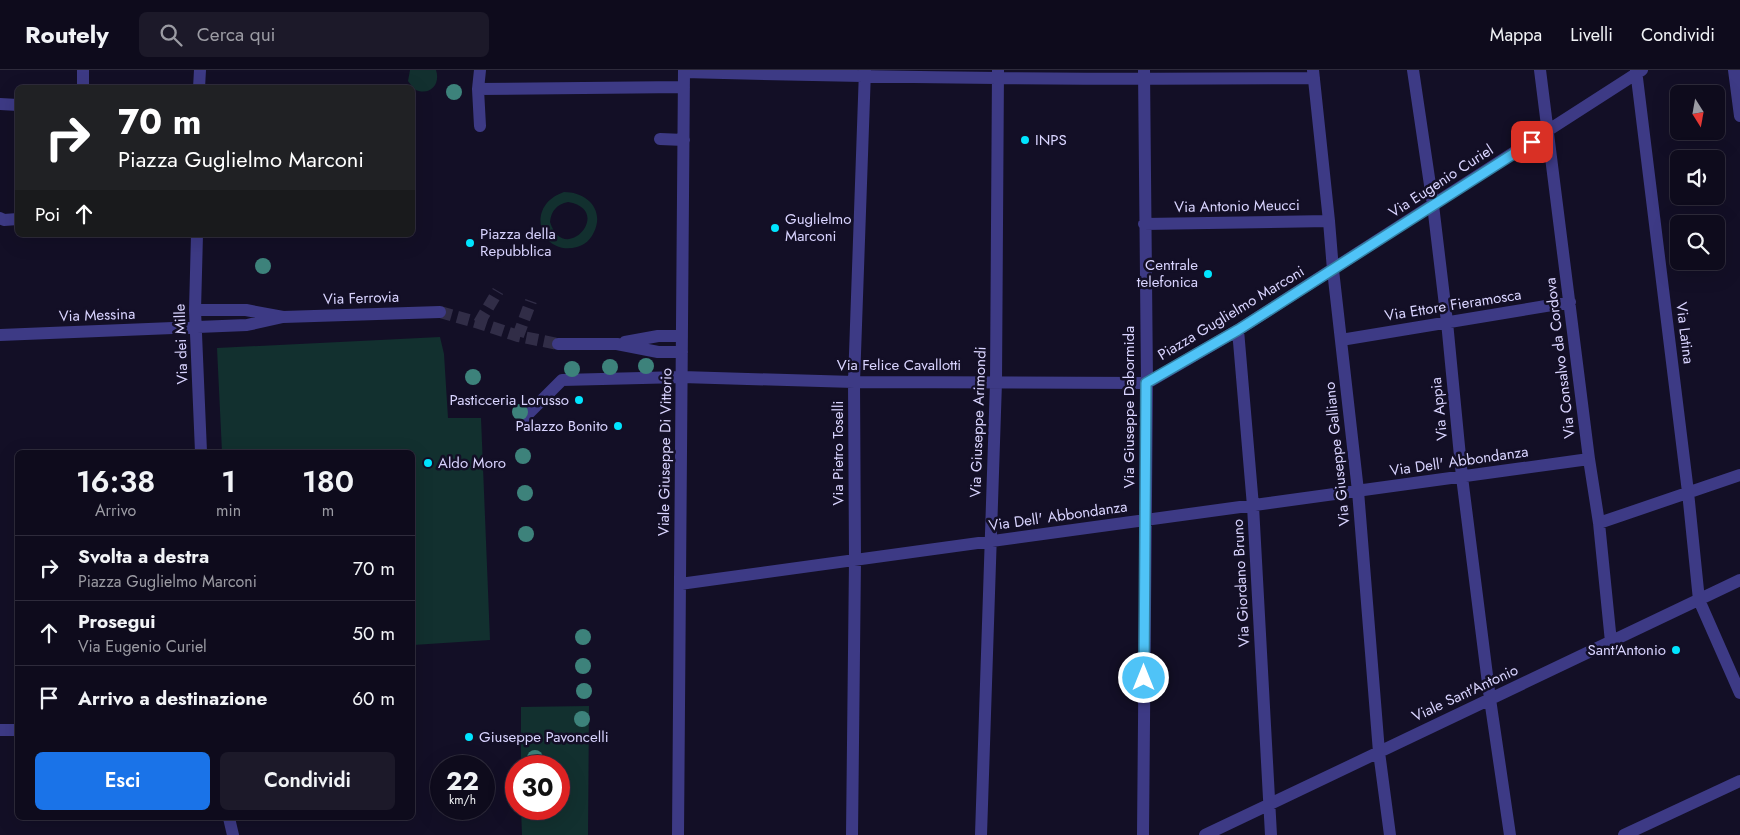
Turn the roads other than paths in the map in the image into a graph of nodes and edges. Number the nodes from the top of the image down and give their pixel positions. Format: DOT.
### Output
graph roads {
  1 [pos="83,70"];
  2 [pos="200,70"];
  3 [pos="480,70"];
  4 [pos="1413,70"];
  5 [pos="1540,70"];
  6 [pos="1734,70"];
  7 [pos="684,71"];
  8 [pos="1638,71"];
  9 [pos="865,73"];
  10 [pos="998,74"];
  11 [pos="1313,74"];
  12 [pos="1144,75"];
  13 [pos="82,85"];
  14 [pos="200,85"];
  15 [pos="684,87"];
  16 [pos="478,89"];
  17 [pos="0,104"];
  18 [pos="15,104"];
  19 [pos="1740,116"];
  20 [pos="480,126"];
  21 [pos="1548,131"];
  22 [pos="660,139"];
  23 [pos="684,140"];
  24 [pos="1433,205"];
  25 [pos="0,218"];
  26 [pos="15,219"];
  27 [pos="1329,221"];
  28 [pos="1144,224"];
  29 [pos="197,237"];
  30 [pos="1333,270"];
  31 [pos="1570,302"];
  32 [pos="196,310"];
  33 [pos="440,312"];
  34 [pos="283,317"];
  35 [pos="1447,322"];
  36 [pos="196,327"];
  37 [pos="1238,330"];
  38 [pos="0,335"];
  39 [pos="682,336"];
  40 [pos="1341,340"];
  41 [pos="558,344"];
  42 [pos="617,344"];
  43 [pos="682,352"];
  44 [pos="682,377"];
  45 [pos="854,382"];
  46 [pos="996,382"];
  47 [pos="1146,383"];
  48 [pos="525,417"];
  49 [pos="201,450"];
  50 [pos="1589,459"];
  51 [pos="1740,475"];
  52 [pos="1462,477"];
  53 [pos="1358,491"];
  54 [pos="1688,492"];
  55 [pos="1253,506"];
  56 [pos="1145,521"];
  57 [pos="1599,523"];
  58 [pos="990,542"];
  59 [pos="855,560"];
  60 [pos="1740,580"];
  61 [pos="680,584"];
  62 [pos="1699,600"];
  63 [pos="1611,642"];
  64 [pos="1740,693"];
  65 [pos="1490,699"];
  66 [pos="0,730"];
  67 [pos="15,730"];
  68 [pos="1379,752"];
  69 [pos="1740,782"];
  70 [pos="1269,804"];
  71 [pos="230,820"];
  72 [pos="1637,832"];
  73 [pos="233,835"];
  74 [pos="678,835"];
  75 [pos="852,835"];
  76 [pos="981,835"];
  77 [pos="1143,835"];
  78 [pos="1204,835"];
  79 [pos="1271,835"];
  80 [pos="1390,835"];
  81 [pos="1510,835"];
  82 [pos="1624,835"];
  1 -- 13 [label="street"];
  2 -- 14 [label="street"];
  3 -- 16 [label="street"];
  4 -- 24 [label="street, Via Appia"];
  5 -- 21 [label="street, Via Consalvo da Cordova"];
  6 -- 19 [label="street"];
  7 -- 9 [label="street"];
  7 -- 15 [label="street, Viale Giuseppe Di Vittorio"];
  8 -- 21 [label="street, Via Eugenio Curiel"];
  8 -- 54 [label="street, Via Latina"];
  9 -- 10 [label="street"];
  9 -- 45 [label="street, Via Pietro Toselli"];
  10 -- 12 [label="street"];
  10 -- 46 [label="street, Via Giuseppe Arimondi"];
  11 -- 12 [label="street"];
  11 -- 27 [label="street, Via Giuseppe Galliano"];
  12 -- 28 [label="street, Via Giuseppe Dabormida"];
  15 -- 16 [label="street"];
  15 -- 23 [label="street, Viale Giuseppe Di Vittorio"];
  16 -- 20 [label="street"];
  17 -- 18 [label="street"];
  21 -- 24 [label="street, Via Eugenio Curiel"];
  21 -- 31 [label="street, Via Consalvo da Cordova"];
  22 -- 23 [label="street"];
  23 -- 39 [label="street, Viale Giuseppe Di Vittorio"];
  24 -- 30 [label="street, Via Eugenio Curiel"];
  24 -- 35 [label="street, Via Appia"];
  25 -- 26 [label="street"];
  27 -- 28 [label="street, Via Antonio Meucci"];
  27 -- 30 [label="street, Via Giuseppe Galliano"];
  28 -- 47 [label="street, Via Giuseppe Dabormida"];
  29 -- 32 [label="street, Via dei Mille"];
  30 -- 37 [label="street, Piazza Guglielmo Marconi"];
  30 -- 40 [label="street, Via Giuseppe Galliano"];
  31 -- 35 [label="street, Via Ettore Fieramosca"];
  31 -- 50 [label="street, Via Consalvo da Cordova"];
  32 -- 34 [label="street, Via Ferrovia"];
  32 -- 36 [label="street, Via dei Mille"];
  33 -- 34 [label="street, Via Ferrovia"];
  34 -- 36 [label="street, Via Ferrovia"];
  35 -- 40 [label="street, Via Ettore Fieramosca"];
  35 -- 52 [label="street, Via Appia"];
  36 -- 38 [label="street, Via Messina"];
  36 -- 49 [label="street, Via dei Mille"];
  37 -- 47 [label="street, Piazza Guglielmo Marconi"];
  37 -- 55 [label="street, Via Giordano Bruno"];
  39 -- 42 [label="street"];
  39 -- 43 [label="street, Viale Giuseppe Di Vittorio"];
  40 -- 53 [label="street, Via Giuseppe Galliano"];
  41 -- 42 [label="street"];
  42 -- 43 [label="street"];
  43 -- 44 [label="street, Viale Giuseppe Di Vittorio"];
  44 -- 45 [label="street, Via Felice Cavallotti"];
  44 -- 48 [label="street"];
  44 -- 61 [label="street, Viale Giuseppe Di Vittorio"];
  45 -- 46 [label="street, Via Felice Cavallotti"];
  45 -- 59 [label="street, Via Pietro Toselli"];
  46 -- 47 [label="street, Via Felice Cavallotti"];
  46 -- 58 [label="street, Via Giuseppe Arimondi"];
  47 -- 56 [label="street, Via Giuseppe Dabormida"];
  50 -- 52 [label="street, Via Dell' Abbondanza"];
  50 -- 57 [label="street, Via Consalvo da Cordova"];
  51 -- 54 [label="street"];
  52 -- 53 [label="street, Via Dell' Abbondanza"];
  52 -- 65 [label="street, Via Appia"];
  53 -- 55 [label="street, Via Dell' Abbondanza"];
  53 -- 68 [label="street, Via Giuseppe Galliano"];
  54 -- 57 [label="street"];
  54 -- 62 [label="street, Via Latina"];
  55 -- 56 [label="street, Via Dell' Abbondanza"];
  55 -- 70 [label="street, Via Giordano Bruno"];
  56 -- 58 [label="street, Via Dell' Abbondanza"];
  56 -- 77 [label="street, Via Giuseppe Dabormida"];
  57 -- 63 [label="street, Via Consalvo da Cordova"];
  58 -- 59 [label="street, Via Dell' Abbondanza"];
  58 -- 76 [label="street, Via Giuseppe Arimondi"];
  59 -- 61 [label="street, Via Dell' Abbondanza"];
  59 -- 75 [label="street, Via Pietro Toselli"];
  60 -- 62 [label="street, Viale Sant'Antonio"];
  61 -- 74 [label="street, Viale Giuseppe Di Vittorio"];
  62 -- 63 [label="street, Viale Sant'Antonio"];
  62 -- 64 [label="street, Via Latina"];
  63 -- 65 [label="street, Viale Sant'Antonio"];
  65 -- 68 [label="street, Viale Sant'Antonio"];
  65 -- 81 [label="street, Via Appia"];
  66 -- 67 [label="street"];
  68 -- 70 [label="street, Viale Sant'Antonio"];
  68 -- 80 [label="street, Via Giuseppe Galliano"];
  69 -- 72 [label="street"];
  70 -- 78 [label="street, Viale Sant'Antonio"];
  70 -- 79 [label="street, Via Giordano Bruno"];
  71 -- 73 [label="street"];
  72 -- 82 [label="street"];
}
